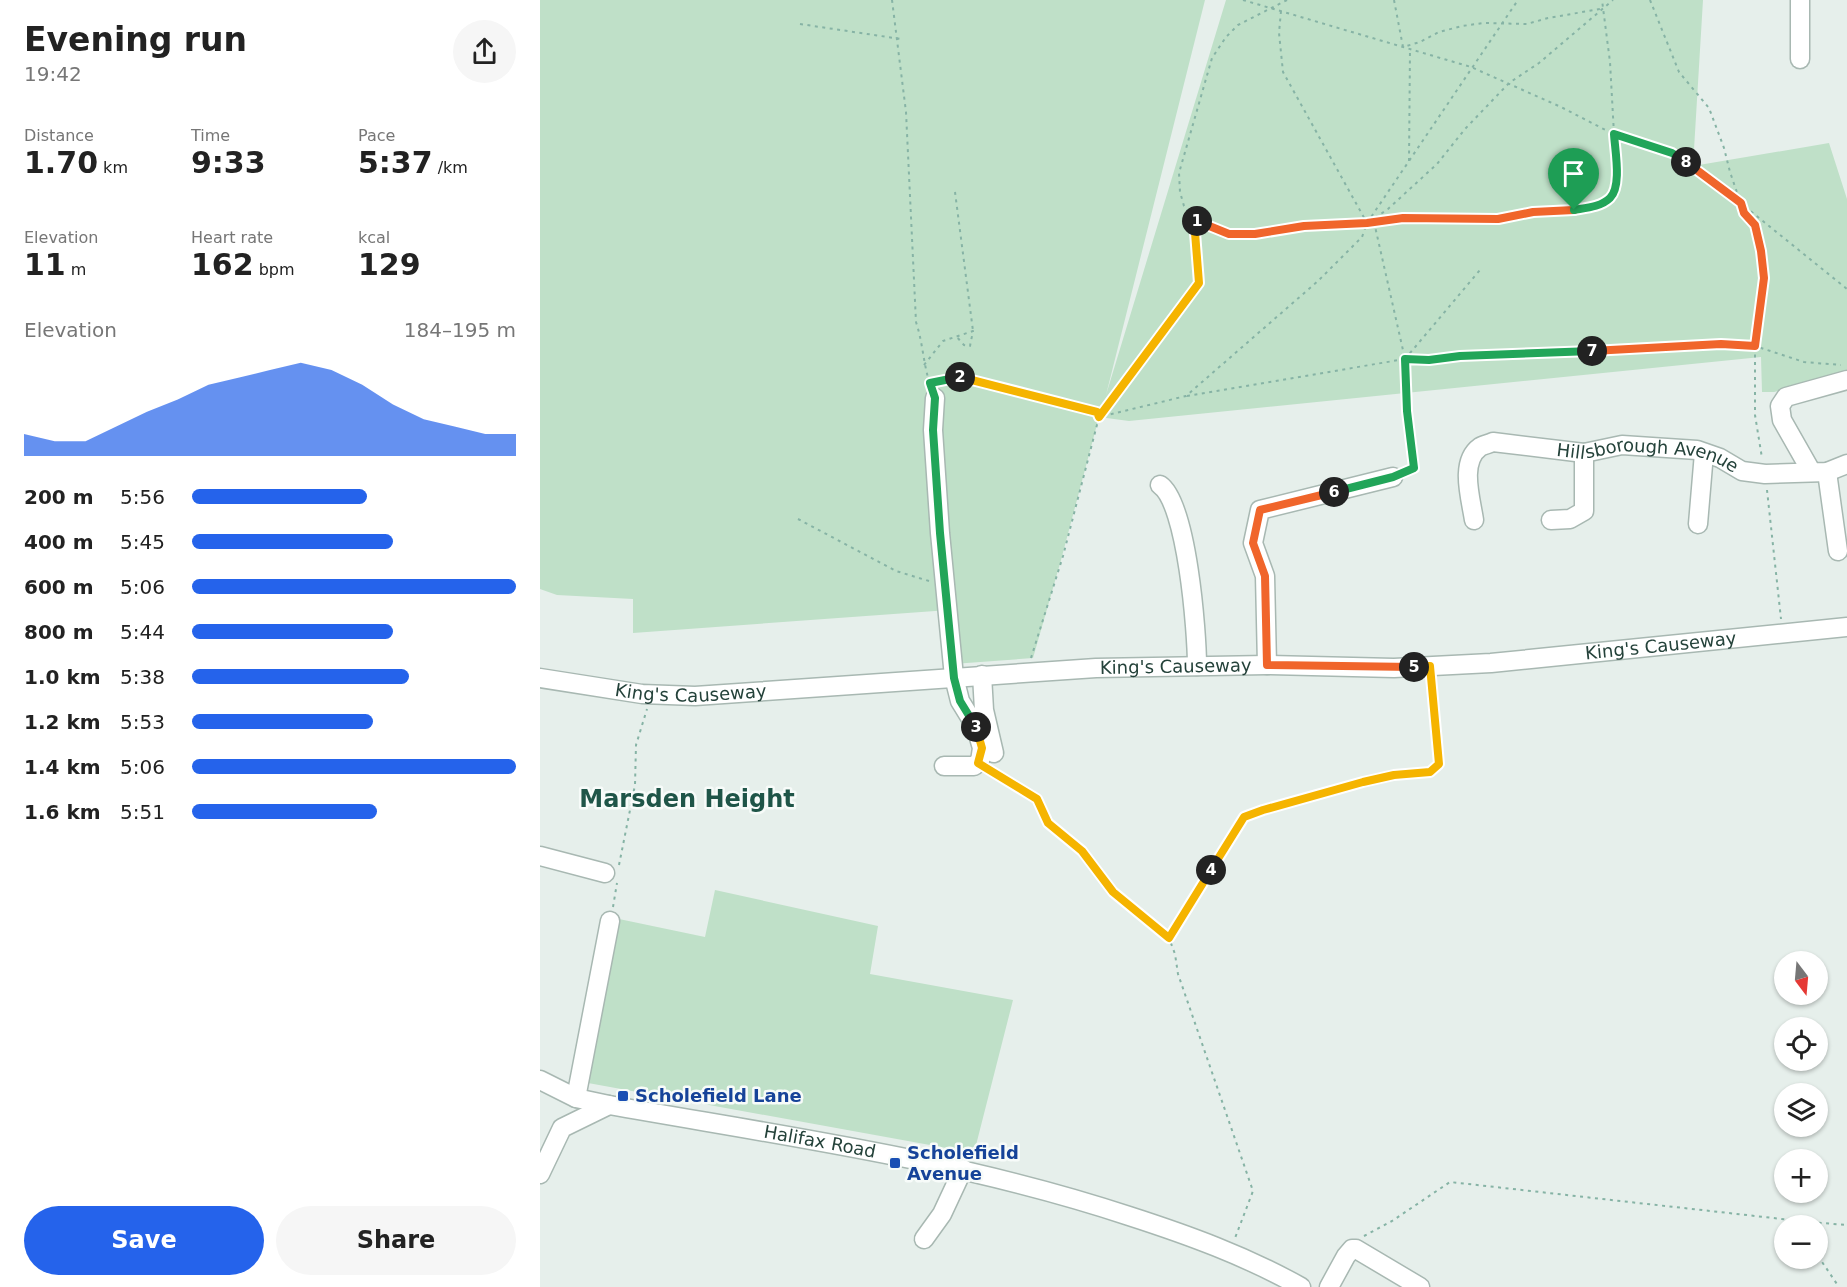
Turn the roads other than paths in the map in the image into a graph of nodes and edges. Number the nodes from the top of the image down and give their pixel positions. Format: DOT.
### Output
graph roads {
  1 [pos="1800,0"];
  2 [pos="1800,59"];
  3 [pos="1847,380"];
  4 [pos="932,390"];
  5 [pos="1584,453"];
  6 [pos="1704,453"];
  7 [pos="1847,464"];
  8 [pos="1819,472"];
  9 [pos="1393,477"];
  10 [pos="1160,485"];
  11 [pos="1551,520"];
  12 [pos="1476,523"];
  13 [pos="1698,524"];
  14 [pos="1838,551"];
  15 [pos="1847,627"];
  16 [pos="1267,665"];
  17 [pos="1197,666"];
  18 [pos="982,675"];
  19 [pos="540,678"];
  20 [pos="954,678"];
  21 [pos="994,753"];
  22 [pos="944,766"];
  23 [pos="540,856"];
  24 [pos="614,875"];
  25 [pos="610,921"];
  26 [pos="540,1080"];
  27 [pos="576,1098"];
  28 [pos="609,1106"];
  29 [pos="963,1169"];
  30 [pos="540,1174"];
  31 [pos="924,1239"];
  32 [pos="1301,1287"];
  33 [pos="1329,1287"];
  34 [pos="1420,1287"];
  1 -- 2 [label="street"];
  3 -- 8 [label="street"];
  4 -- 20 [label="street"];
  5 -- 6 [label="street, Hillsborough Avenue"];
  5 -- 11 [label="street"];
  5 -- 12 [label="street, Hillsborough Avenue"];
  6 -- 8 [label="street, Hillsborough Avenue"];
  6 -- 13 [label="street"];
  7 -- 8 [label="street, Hillsborough Avenue"];
  8 -- 14 [label="street"];
  9 -- 16 [label="street"];
  10 -- 17 [label="street"];
  15 -- 16 [label="street, King's Causeway"];
  16 -- 17 [label="street, King's Causeway"];
  17 -- 18 [label="street, King's Causeway"];
  18 -- 20 [label="street, King's Causeway"];
  18 -- 21 [label="street"];
  19 -- 20 [label="street, King's Causeway"];
  20 -- 22 [label="street"];
  23 -- 24 [label="street"];
  25 -- 27 [label="street"];
  26 -- 27 [label="street, Halifax Road"];
  27 -- 28 [label="street, Halifax Road"];
  28 -- 29 [label="street, Halifax Road"];
  28 -- 30 [label="street"];
  29 -- 31 [label="street"];
  29 -- 32 [label="street, Halifax Road"];
  33 -- 34 [label="street"];
}
